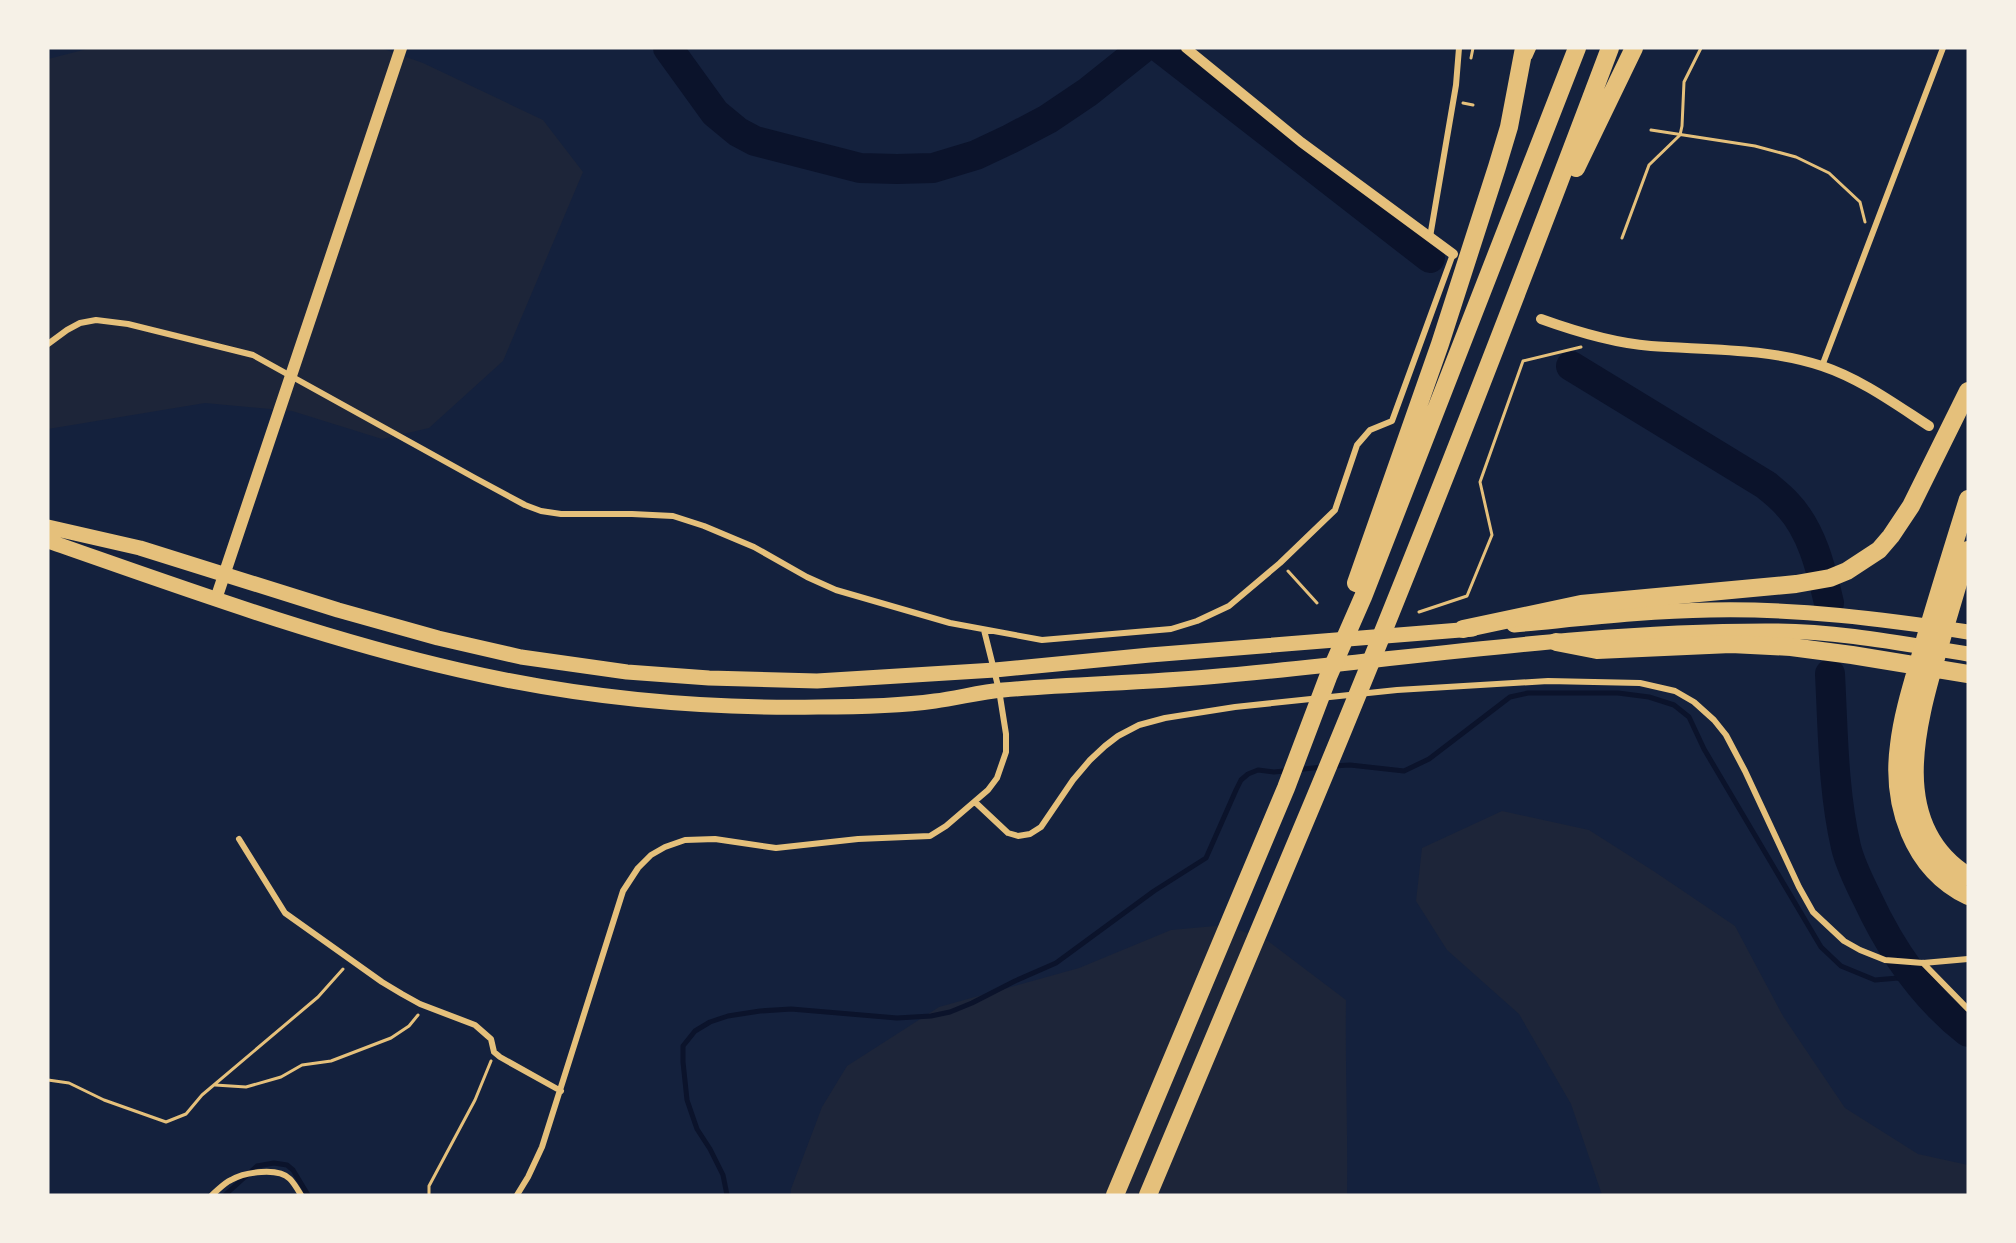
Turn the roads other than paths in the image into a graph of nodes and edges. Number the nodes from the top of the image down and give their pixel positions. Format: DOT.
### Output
graph roads {
  1 [pos="401,48"];
  2 [pos="1186,48"];
  3 [pos="1459,48"];
  4 [pos="1524,48"];
  5 [pos="1534,48"];
  6 [pos="1577,48"];
  7 [pos="1610,48"];
  8 [pos="1634,48"];
  9 [pos="1943,48"];
  10 [pos="1519,85"];
  11 [pos="1430,237"];
  12 [pos="1453,254"];
  13 [pos="1527,266"];
  14 [pos="1541,319"];
  15 [pos="48,344"];
  16 [pos="1822,366"];
  17 [pos="1968,391"];
  18 [pos="1929,426"];
  19 [pos="1968,499"];
  20 [pos="48,527"];
  21 [pos="48,541"];
  22 [pos="1968,550"];
  23 [pos="225,574"];
  24 [pos="1358,596"];
  25 [pos="216,599"];
  26 [pos="1940,615"];
  27 [pos="1463,629"];
  28 [pos="984,630"];
  29 [pos="1968,632"];
  30 [pos="1556,642"];
  31 [pos="1968,654"];
  32 [pos="995,670"];
  33 [pos="1968,674"];
  34 [pos="1921,683"];
  35 [pos="999,690"];
  36 [pos="975,802"];
  37 [pos="239,839"];
  38 [pos="1968,876"];
  39 [pos="1968,896"];
  40 [pos="1968,959"];
  41 [pos="1923,963"];
  42 [pos="1968,1009"];
  43 [pos="561,1091"];
  44 [pos="212,1195"];
  45 [pos="301,1195"];
  46 [pos="517,1195"];
  47 [pos="1115,1195"];
  48 [pos="1148,1195"];
  1 -- 23 [label="main road"];
  2 -- 11 [label="street"];
  3 -- 11 [label="street"];
  4 -- 10 [label="highway"];
  5 -- 10 [label="lane"];
  6 -- 24 [label="highway"];
  7 -- 13 [label="highway"];
  8 -- 13 [label="highway"];
  9 -- 16 [label="street"];
  10 -- 24 [label="highway"];
  11 -- 12 [label="street"];
  12 -- 28 [label="street"];
  13 -- 48 [label="highway"];
  14 -- 16 [label="street"];
  15 -- 28 [label="street"];
  16 -- 18 [label="street"];
  17 -- 27 [label="highway"];
  19 -- 26 [label="highway"];
  20 -- 23 [label="main road"];
  21 -- 25 [label="main road"];
  22 -- 26 [label="highway"];
  23 -- 25 [label="main road"];
  23 -- 32 [label="main road"];
  24 -- 47 [label="highway"];
  25 -- 35 [label="main road"];
  26 -- 34 [label="highway"];
  27 -- 29 [label="main road"];
  27 -- 32 [label="main road"];
  28 -- 32 [label="street"];
  30 -- 31 [label="main road"];
  30 -- 33 [label="highway"];
  30 -- 35 [label="main road"];
  32 -- 35 [label="street"];
  34 -- 38 [label="highway"];
  34 -- 39 [label="highway"];
  35 -- 36 [label="street"];
  36 -- 41 [label="street"];
  36 -- 43 [label="street"];
  37 -- 43 [label="street"];
  40 -- 41 [label="street"];
  41 -- 42 [label="street"];
  43 -- 46 [label="street"];
  44 -- 45 [label="street"];
}
